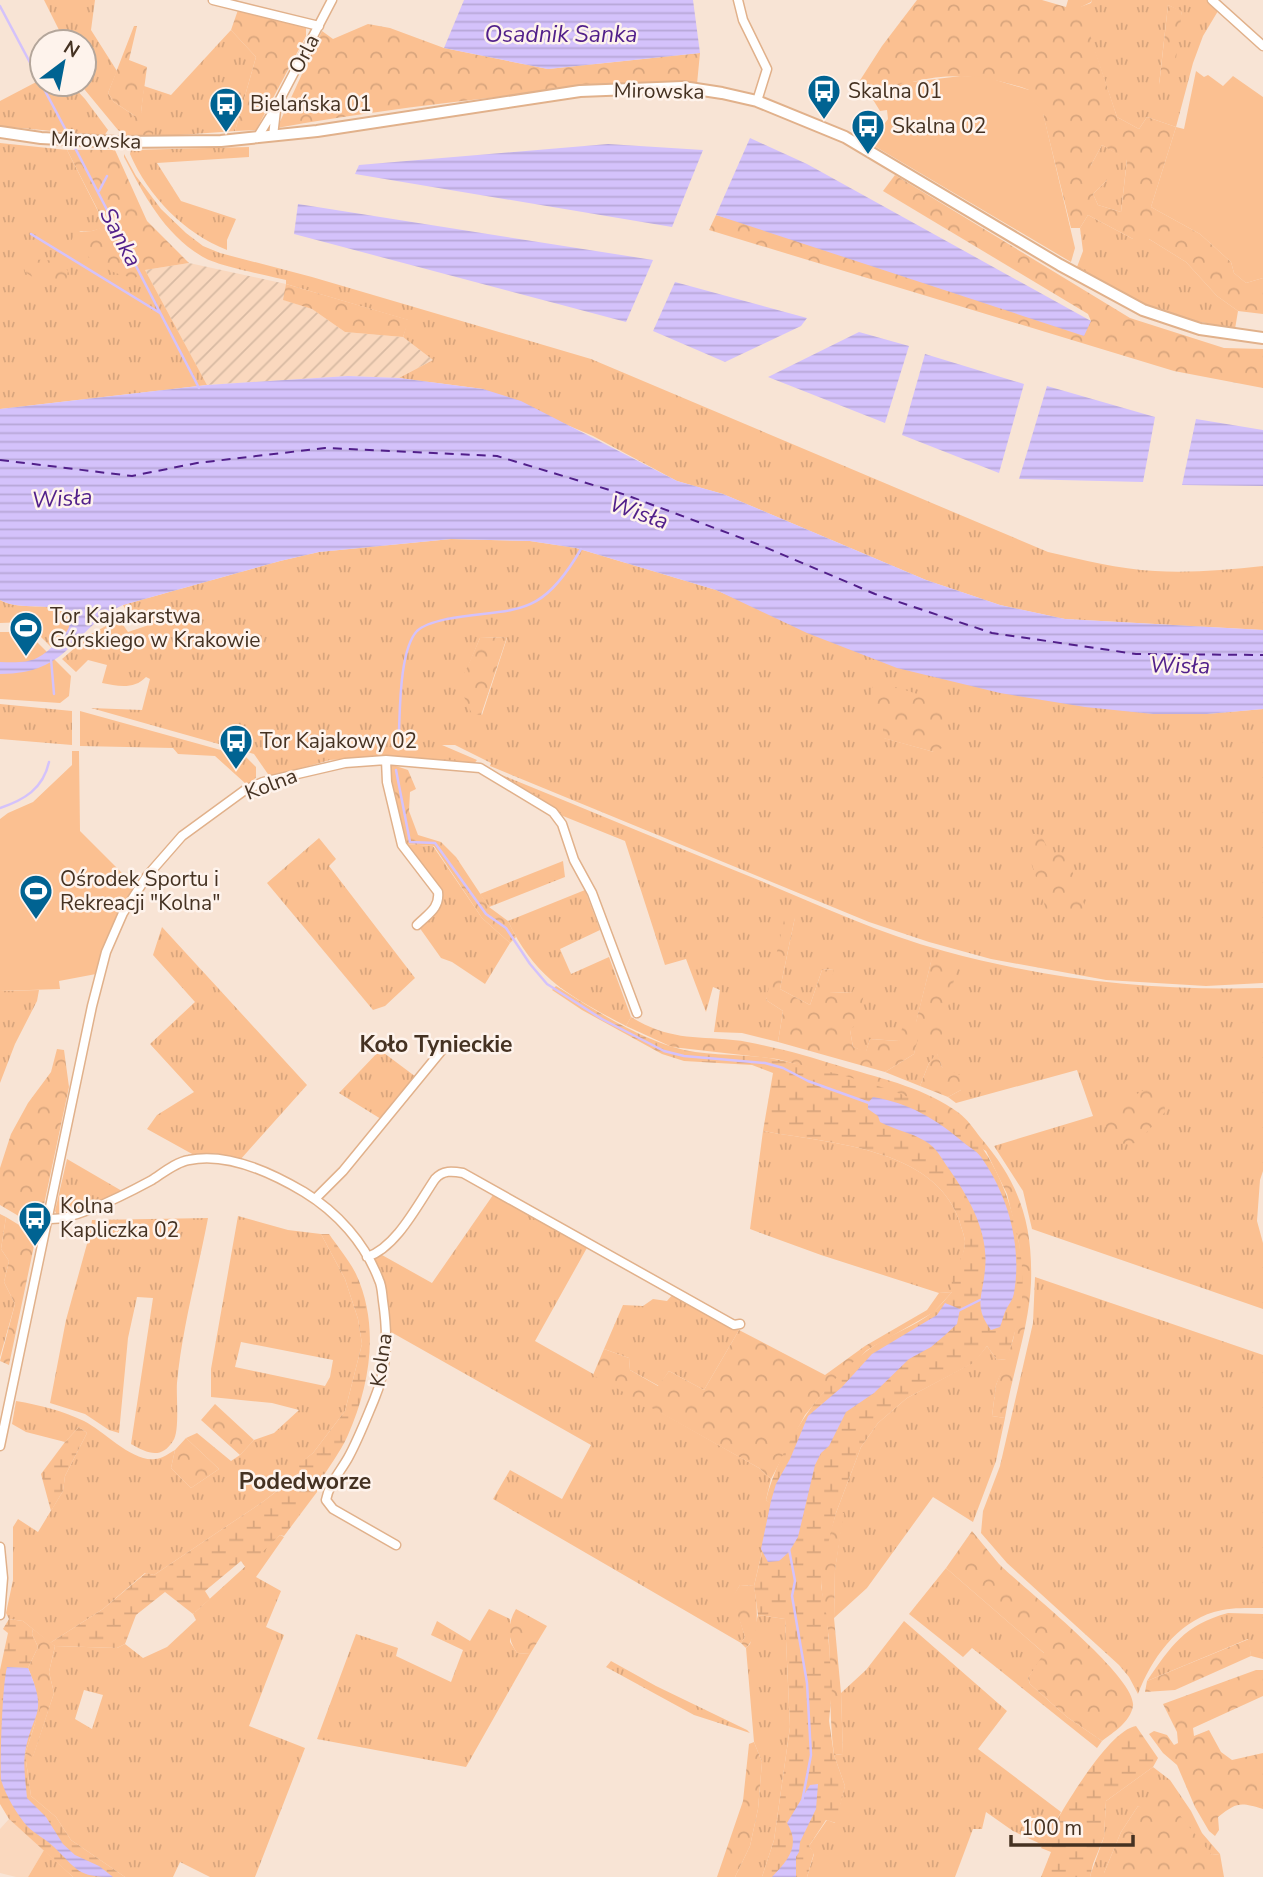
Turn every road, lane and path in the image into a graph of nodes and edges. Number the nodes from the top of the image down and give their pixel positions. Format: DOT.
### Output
graph roads {
  1 [pos="213,0"];
  2 [pos="332,0"];
  3 [pos="738,0"];
  4 [pos="1212,0"];
  5 [pos="319,26"];
  6 [pos="1263,47"];
  7 [pos="757,101"];
  8 [pos="276,107"];
  9 [pos="0,132"];
  10 [pos="273,136"];
  11 [pos="257,138"];
  12 [pos="1263,338"];
  13 [pos="386,760"];
  14 [pos="417,925"];
  15 [pos="637,1013"];
  16 [pos="447,1044"];
  17 [pos="315,1199"];
  18 [pos="48,1219"];
  19 [pos="367,1257"];
  20 [pos="740,1324"];
  21 [pos="0,1446"];
  22 [pos="396,1545"];
  23 [pos="0,1547"];
  24 [pos="0,1615"];
  1 -- 5 [label="street"];
  2 -- 5 [label="street, Orla"];
  3 -- 7 [label="street"];
  4 -- 6 [label="street"];
  5 -- 8 [label="street, Orla"];
  7 -- 10 [label="main road, Mirowska"];
  7 -- 12 [label="main road, Mirowska"];
  8 -- 10 [label="street, Orla"];
  8 -- 11 [label="street, Orla"];
  9 -- 11 [label="main road, Mirowska"];
  10 -- 11 [label="main road, Mirowska"];
  13 -- 14 [label="street"];
  13 -- 15 [label="street, Kolna"];
  13 -- 18 [label="street, Kolna"];
  16 -- 17 [label="street"];
  17 -- 18 [label="street, Kolna"];
  17 -- 19 [label="street, Kolna"];
  18 -- 21 [label="street, Kolna"];
  19 -- 20 [label="street"];
  19 -- 22 [label="street, Kolna"];
  23 -- 24 [label="street"];
}
